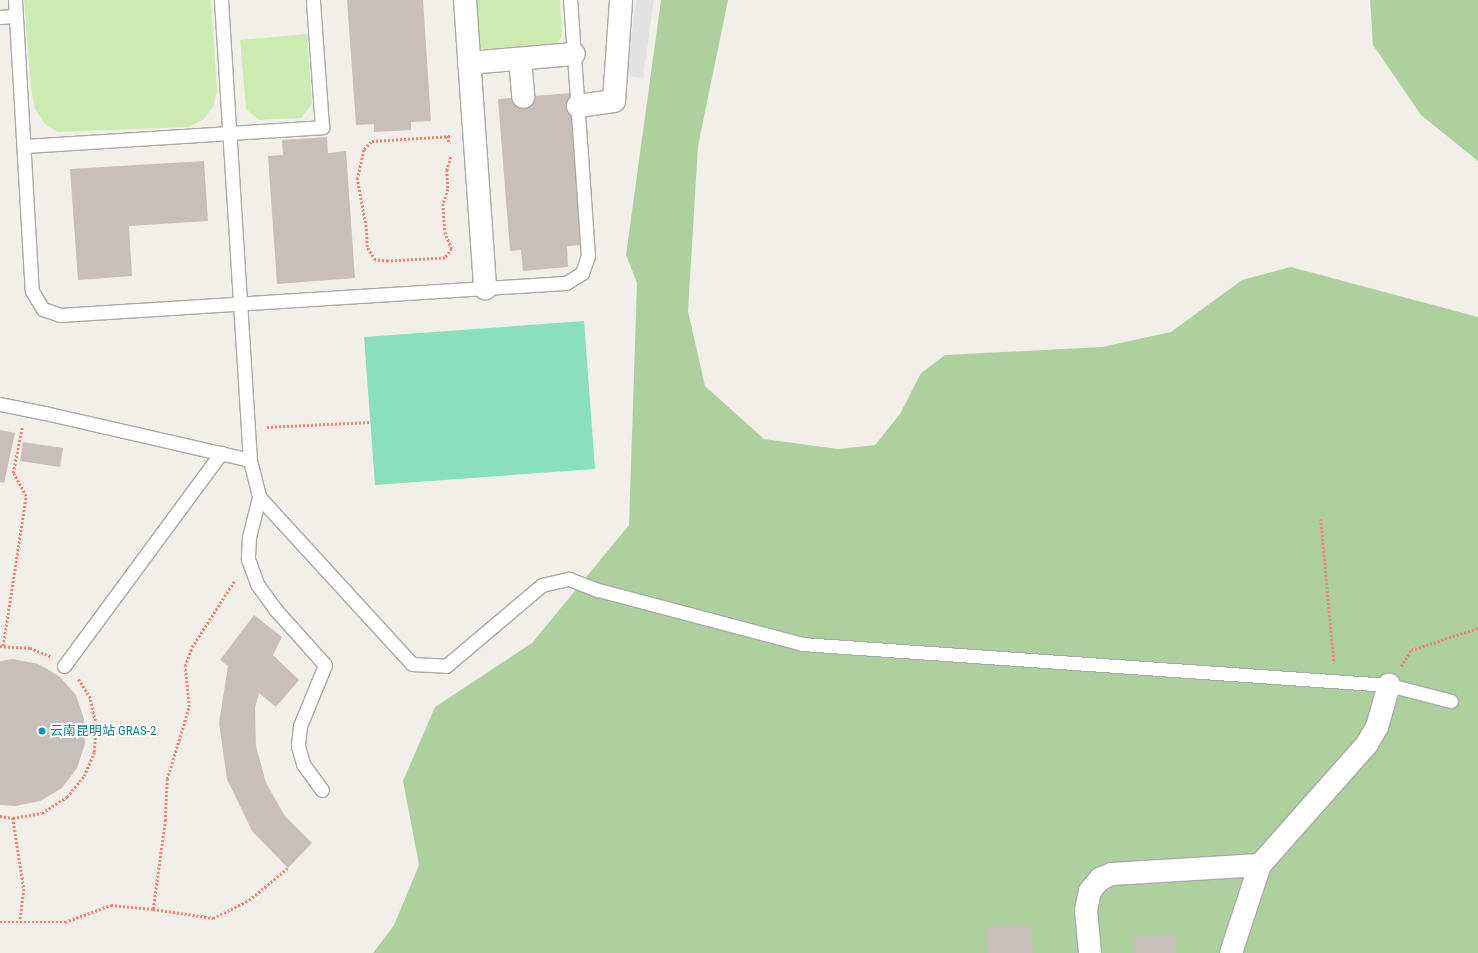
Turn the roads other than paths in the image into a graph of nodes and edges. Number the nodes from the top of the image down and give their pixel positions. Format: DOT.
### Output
graph roads {
  1 [pos="15,0"];
  2 [pos="221,0"];
  3 [pos="313,0"];
  4 [pos="465,0"];
  5 [pos="570,0"];
  6 [pos="621,0"];
  7 [pos="16,16"];
  8 [pos="0,17"];
  9 [pos="574,54"];
  10 [pos="520,59"];
  11 [pos="470,62"];
  12 [pos="523,97"];
  13 [pos="578,106"];
  14 [pos="229,133"];
  15 [pos="24,146"];
  16 [pos="485,288"];
  17 [pos="240,304"];
  18 [pos="0,404"];
  19 [pos="221,453"];
  20 [pos="250,460"];
  21 [pos="259,497"];
  22 [pos="64,666"];
  23 [pos="1389,685"];
  24 [pos="1451,701"];
  25 [pos="322,790"];
  26 [pos="1260,865"];
  27 [pos="1090,953"];
  28 [pos="1231,953"];
  1 -- 7 [label="lane"];
  2 -- 14 [label="lane"];
  3 -- 14 [label="lane"];
  4 -- 11 [label="street"];
  5 -- 9 [label="lane"];
  6 -- 13 [label="street"];
  7 -- 8 [label="lane"];
  7 -- 15 [label="lane"];
  9 -- 10 [label="street"];
  9 -- 13 [label="lane"];
  10 -- 11 [label="street"];
  10 -- 12 [label="street"];
  11 -- 16 [label="street"];
  13 -- 16 [label="lane"];
  14 -- 15 [label="lane"];
  14 -- 17 [label="lane"];
  15 -- 17 [label="lane"];
  16 -- 17 [label="lane"];
  17 -- 20 [label="lane"];
  18 -- 19 [label="lane"];
  19 -- 20 [label="lane"];
  19 -- 22 [label="lane"];
  20 -- 21 [label="lane"];
  21 -- 23 [label="lane"];
  21 -- 25 [label="lane"];
  23 -- 24 [label="lane"];
  23 -- 26 [label="street"];
  26 -- 27 [label="street"];
  26 -- 28 [label="street"];
}
